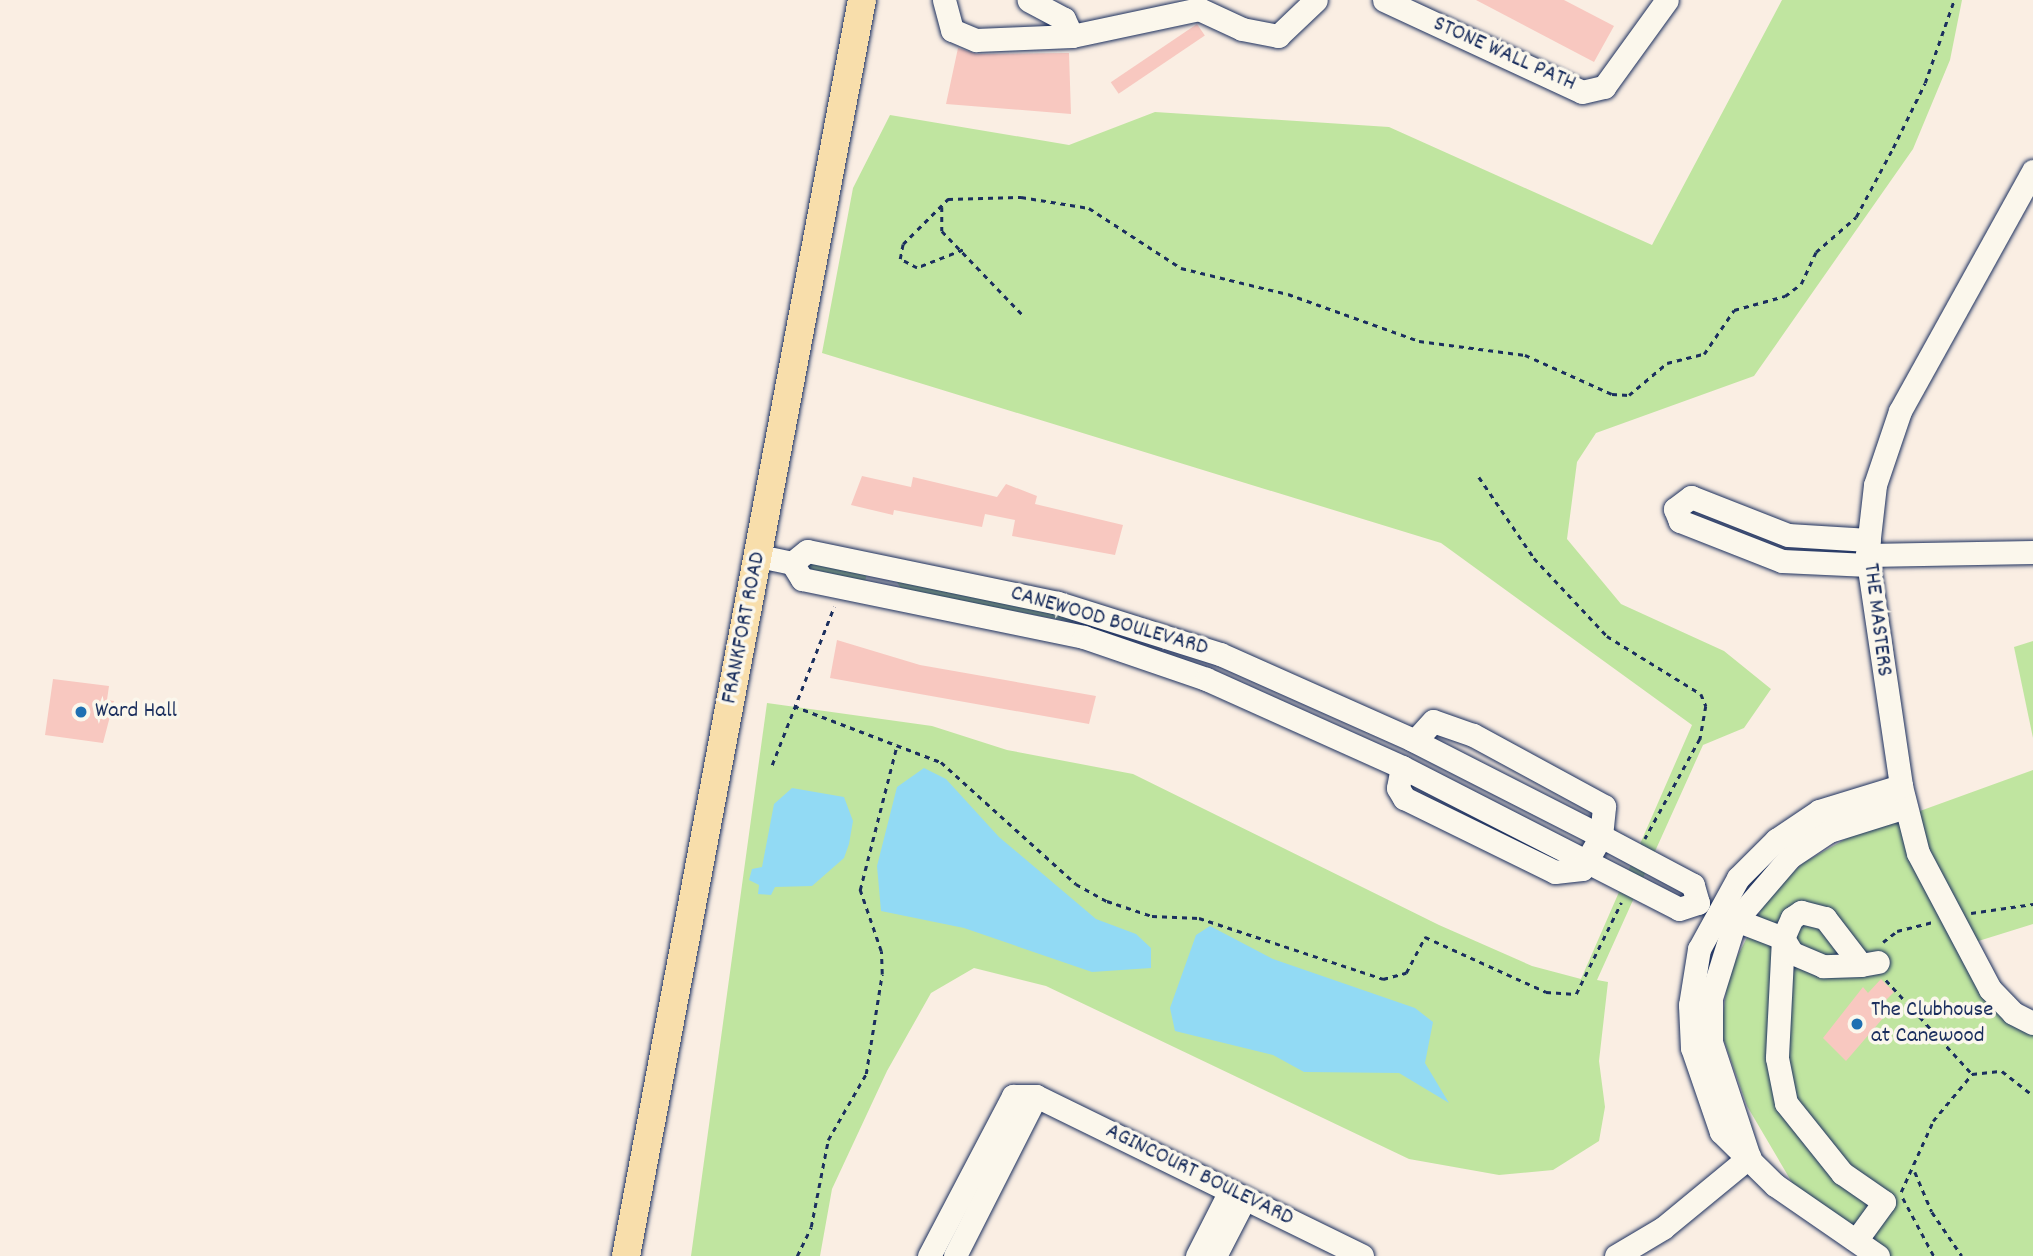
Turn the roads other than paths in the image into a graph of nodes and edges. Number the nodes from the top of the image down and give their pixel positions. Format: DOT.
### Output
graph roads {
  1 [pos="862,0"];
  2 [pos="944,0"];
  3 [pos="1029,0"];
  4 [pos="1316,0"];
  5 [pos="1384,0"];
  6 [pos="1667,0"];
  7 [pos="1072,36"];
  8 [pos="2032,176"];
  9 [pos="2033,552"];
  10 [pos="1868,553"];
  11 [pos="759,556"];
  12 [pos="792,563"];
  13 [pos="1415,741"];
  14 [pos="1903,797"];
  15 [pos="1601,835"];
  16 [pos="1588,861"];
  17 [pos="1717,912"];
  18 [pos="1783,938"];
  19 [pos="2033,1023"];
  20 [pos="1037,1096"];
  21 [pos="1749,1157"];
  22 [pos="1237,1194"];
  23 [pos="1857,1239"];
  24 [pos="626,1256"];
  25 [pos="929,1256"];
  26 [pos="955,1256"];
  27 [pos="1197,1256"];
  28 [pos="1215,1256"];
  29 [pos="1362,1256"];
  30 [pos="1616,1256"];
  31 [pos="1878,1256"];
  1 -- 11 [label="main road, FRANKFORT ROAD"];
  2 -- 7 [label="street"];
  3 -- 7 [label="street"];
  4 -- 7 [label="street"];
  5 -- 6 [label="street, STONE WALL PATH"];
  8 -- 10 [label="street, THE MASTERS"];
  9 -- 10 [label="street"];
  10 -- 10 [label="street"];
  10 -- 14 [label="street, THE MASTERS"];
  11 -- 12 [label="street, CANEWOOD BOULEVARD"];
  11 -- 24 [label="main road, FRANKFORT ROAD"];
  12 -- 13 [label="street, CANEWOOD BOULEVARD"];
  12 -- 16 [label="street, CANEWOOD BOULEVARD"];
  13 -- 15 [label="street, CANEWOOD BOULEVARD"];
  13 -- 15 [label="street"];
  14 -- 17 [label="street"];
  14 -- 19 [label="street, THE MASTERS"];
  15 -- 16 [label="street"];
  15 -- 17 [label="street, CANEWOOD BOULEVARD"];
  16 -- 17 [label="street, CANEWOOD BOULEVARD"];
  17 -- 18 [label="street"];
  17 -- 21 [label="street"];
  18 -- 18 [label="street"];
  18 -- 23 [label="street"];
  20 -- 22 [label="street, AGINCOURT BOULEVARD"];
  20 -- 25 [label="street"];
  20 -- 26 [label="street"];
  21 -- 23 [label="street"];
  21 -- 30 [label="street"];
  22 -- 27 [label="street"];
  22 -- 28 [label="street"];
  22 -- 29 [label="street, AGINCOURT BOULEVARD"];
  23 -- 31 [label="street"];
}
